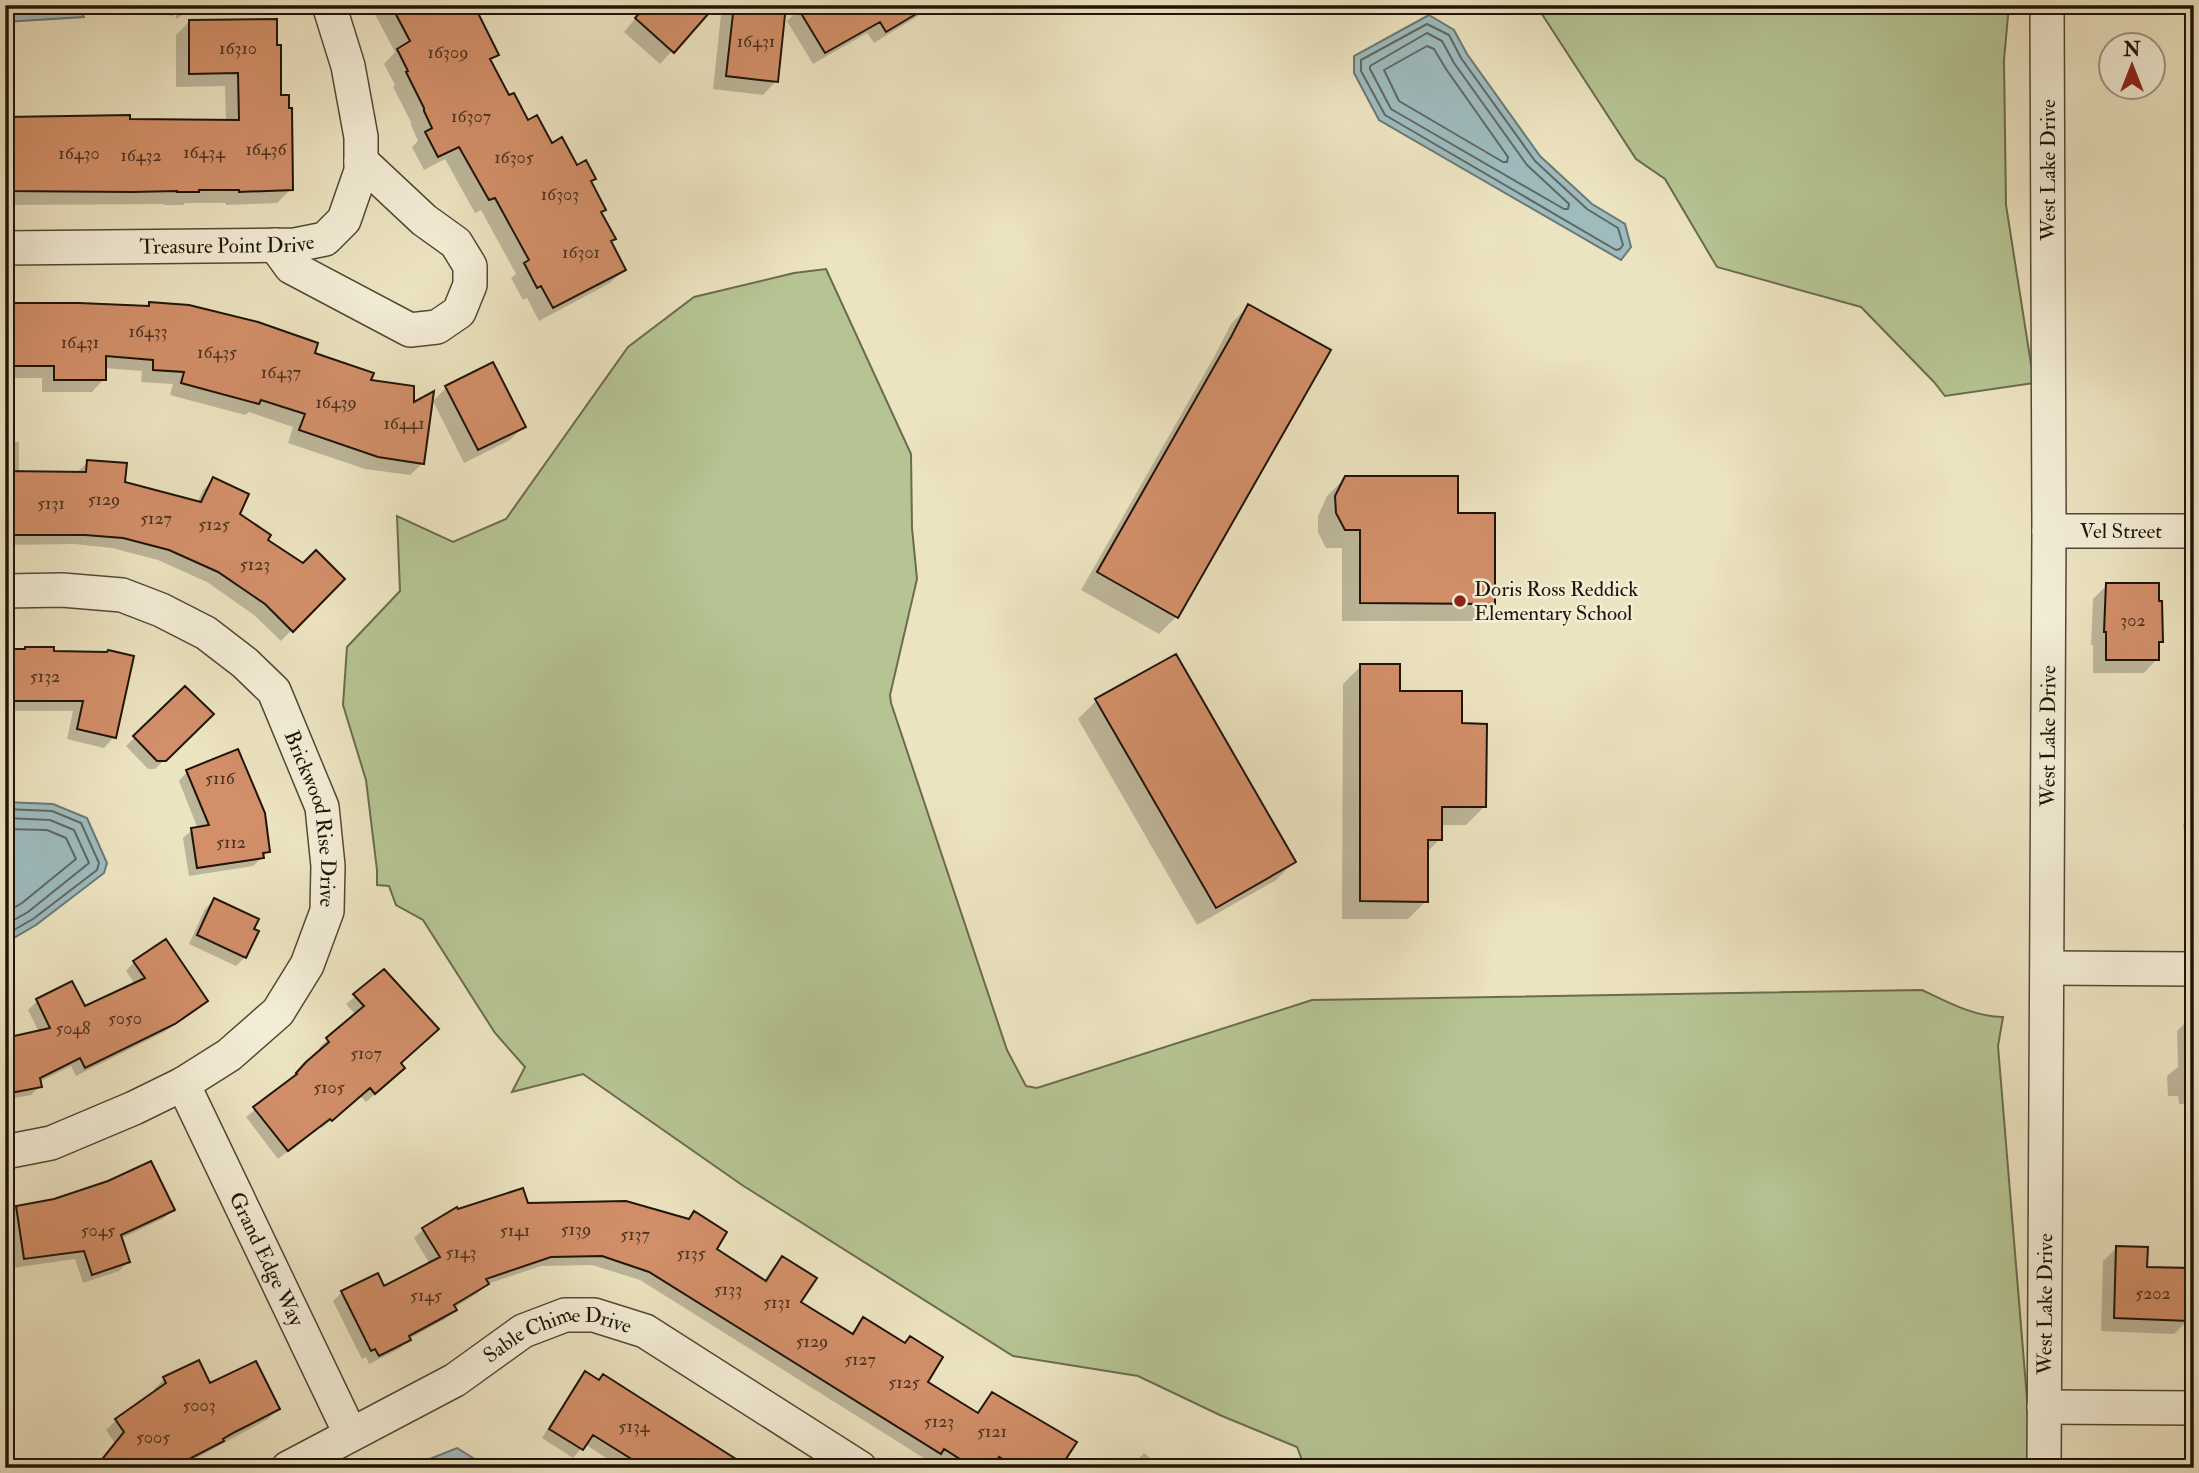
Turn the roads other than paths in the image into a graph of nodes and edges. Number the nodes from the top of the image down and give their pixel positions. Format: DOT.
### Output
graph roads {
  1 [pos="329,5"];
  2 [pos="2047,5"];
  3 [pos="361,161"];
  4 [pos="275,245"];
  5 [pos="5,248"];
  6 [pos="2049,531"];
  7 [pos="2194,531"];
  8 [pos="5,591"];
  9 [pos="2048,968"];
  10 [pos="2194,969"];
  11 [pos="183,1084"];
  12 [pos="5,1152"];
  13 [pos="2044,1407"];
  14 [pos="2194,1408"];
  15 [pos="350,1433"];
  16 [pos="288,1468"];
  17 [pos="860,1468"];
  18 [pos="2044,1468"];
  1 -- 3 [label="street, Treasure Point Drive"];
  2 -- 6 [label="street, West Lake Drive"];
  3 -- 4 [label="street, Treasure Point Drive"];
  3 -- 4 [label="street"];
  4 -- 5 [label="street, Treasure Point Drive"];
  6 -- 7 [label="street, Vel Street"];
  6 -- 9 [label="street, West Lake Drive"];
  8 -- 11 [label="street, Brickwood Rise Drive"];
  9 -- 10 [label="street"];
  9 -- 13 [label="street, West Lake Drive"];
  11 -- 12 [label="street, Brickwood Rise Drive"];
  11 -- 15 [label="street, Grand Edge Way"];
  13 -- 14 [label="street"];
  13 -- 18 [label="street, West Lake Drive"];
  15 -- 16 [label="street, Sable Chime Drive"];
  15 -- 17 [label="street, Sable Chime Drive"];
}
